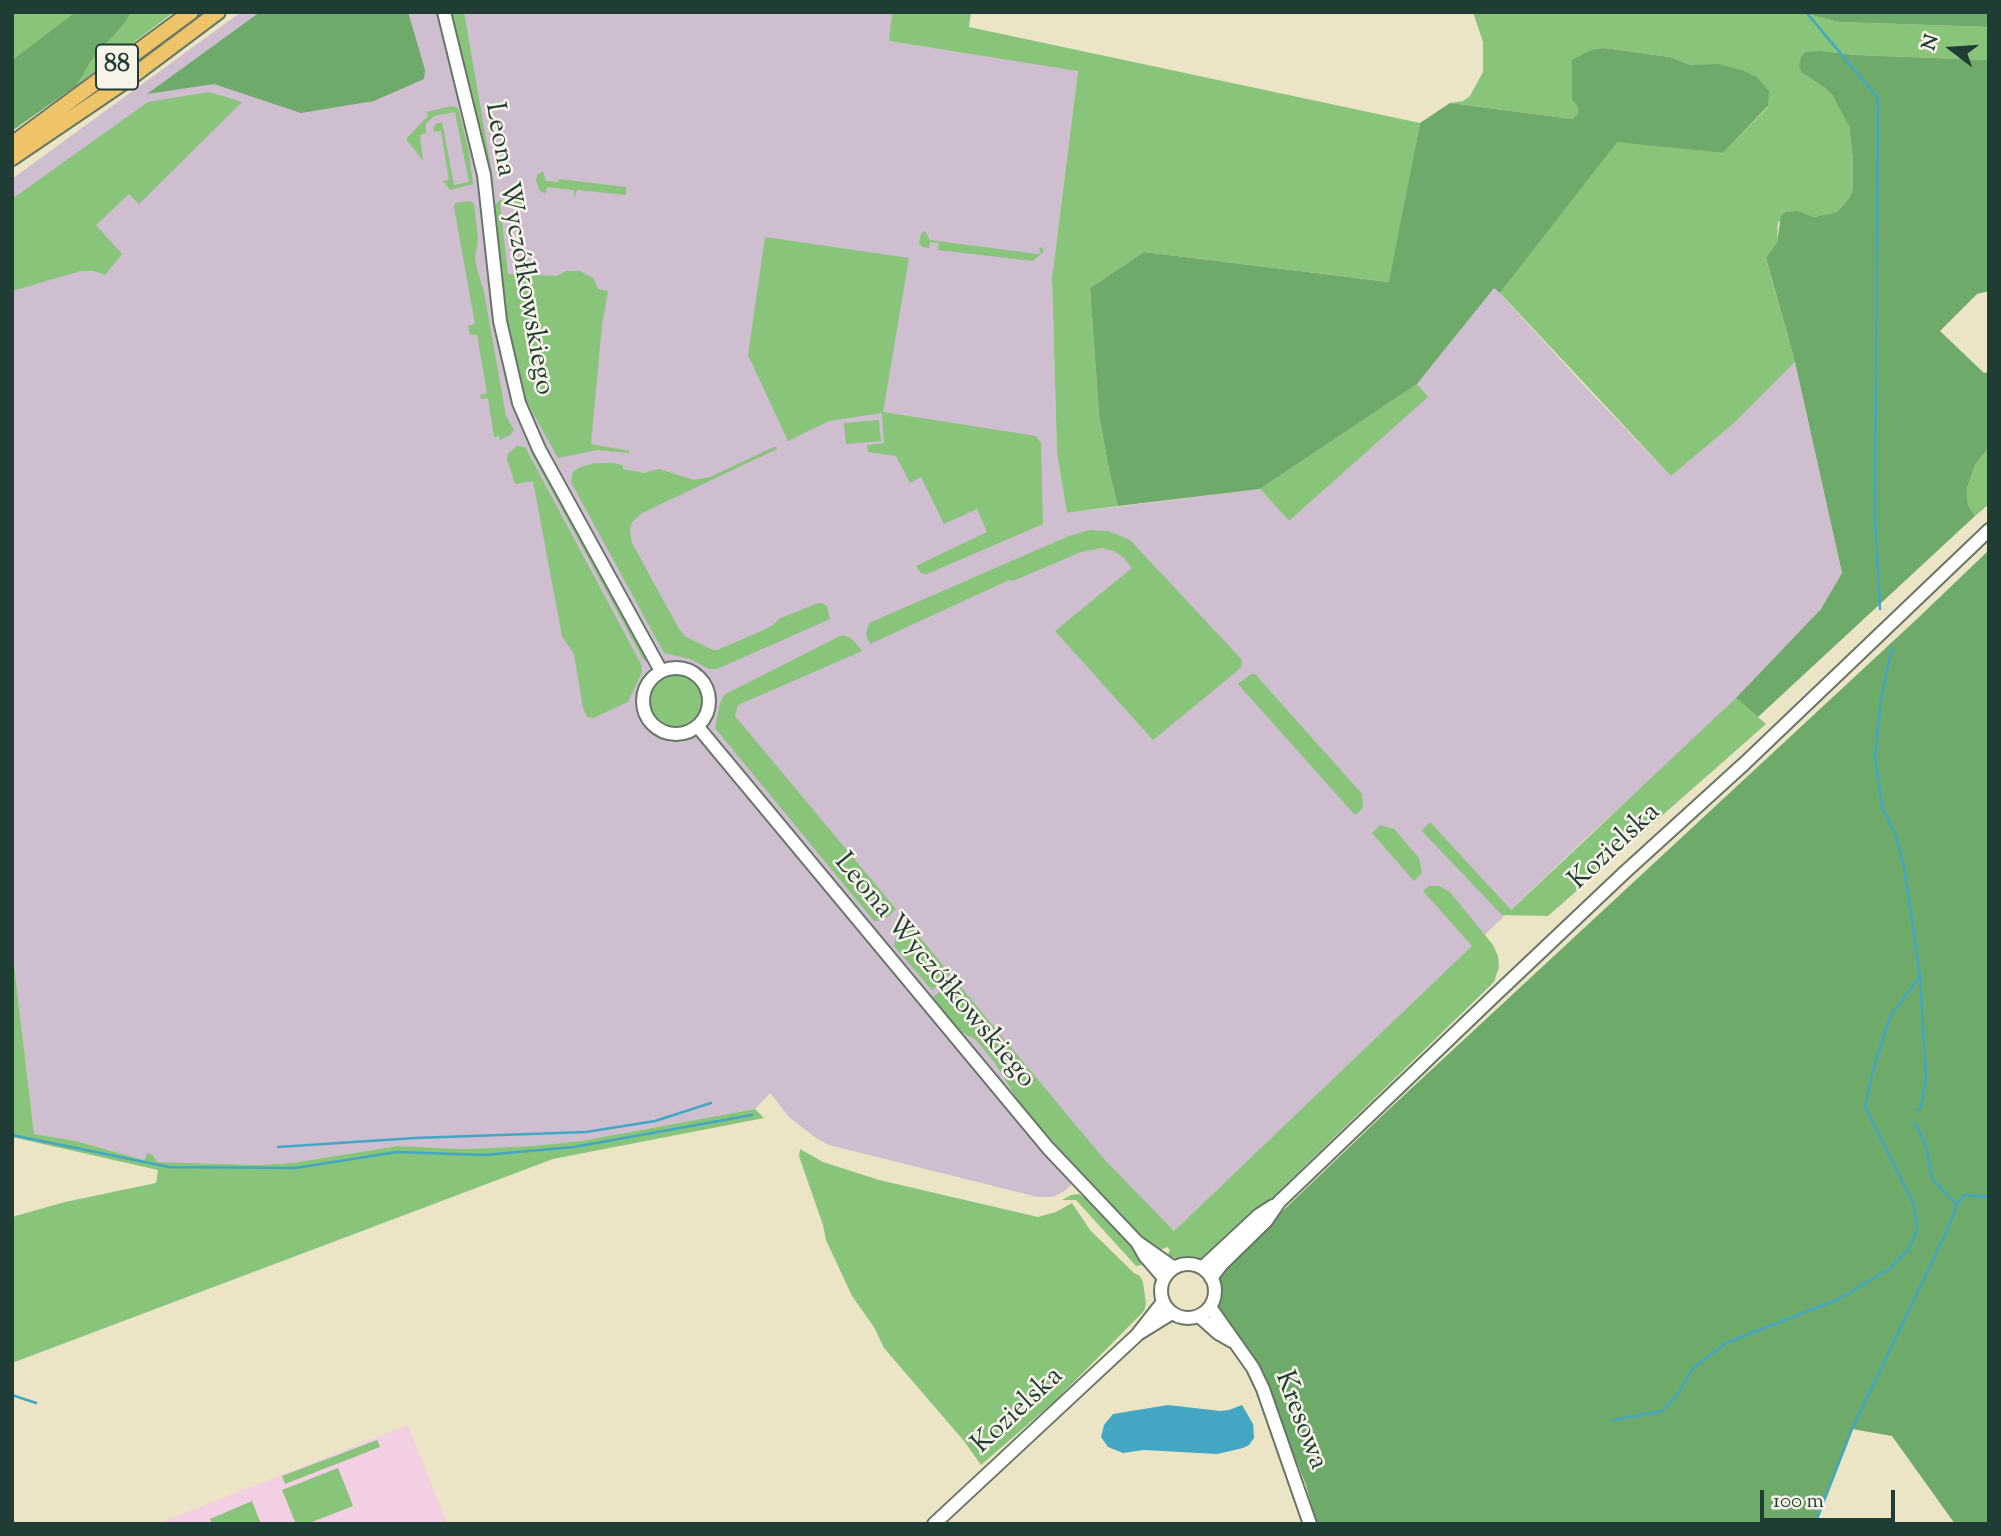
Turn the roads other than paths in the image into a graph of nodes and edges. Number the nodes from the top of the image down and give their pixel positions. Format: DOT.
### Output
graph roads {
  1 [pos="191,12"];
  2 [pos="218,12"];
  3 [pos="443,12"];
  4 [pos="12,144"];
  5 [pos="12,158"];
  6 [pos="1989,530"];
  7 [pos="661,671"];
  8 [pos="698,727"];
  9 [pos="1137,1242"];
  10 [pos="1174,1268"];
  11 [pos="1207,1273"];
  12 [pos="1164,1278"];
  13 [pos="1163,1303"];
  14 [pos="1210,1307"];
  15 [pos="1172,1313"];
  16 [pos="1199,1316"];
  17 [pos="1138,1335"];
  18 [pos="1232,1341"];
  19 [pos="934,1524"];
  20 [pos="1310,1524"];
  1 -- 4 [label="main road, 88"];
  2 -- 5 [label="main road"];
  3 -- 7 [label="street, Leona Wyczółkowskiego"];
  6 -- 11 [label="street, Kozielska"];
  7 -- 8 [label="street"];
  7 -- 8 [label="street"];
  8 -- 9 [label="street, Leona Wyczółkowskiego"];
  9 -- 10 [label="street, Leona Wyczółkowskiego"];
  9 -- 12 [label="street, Leona Wyczółkowskiego"];
  10 -- 11 [label="street"];
  10 -- 12 [label="street"];
  11 -- 14 [label="street"];
  12 -- 13 [label="street"];
  13 -- 15 [label="street"];
  13 -- 17 [label="street, Kozielska"];
  14 -- 16 [label="street"];
  14 -- 18 [label="street, Kresowa"];
  15 -- 16 [label="street"];
  15 -- 17 [label="street, Kozielska"];
  16 -- 18 [label="street, Kresowa"];
  17 -- 19 [label="street, Kozielska"];
  18 -- 20 [label="street, Kresowa"];
}
